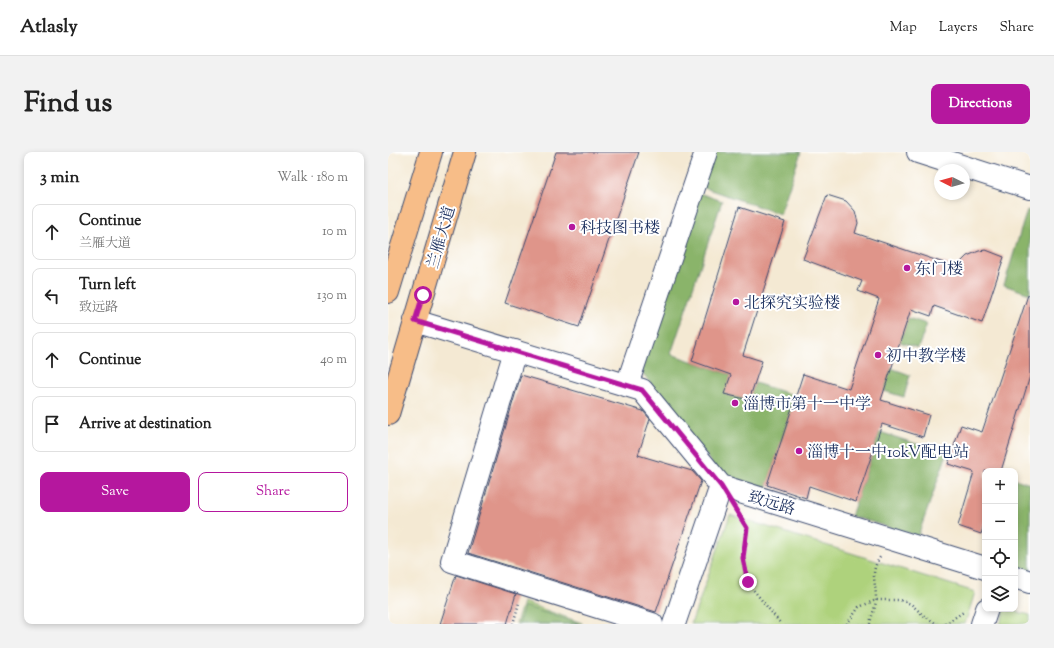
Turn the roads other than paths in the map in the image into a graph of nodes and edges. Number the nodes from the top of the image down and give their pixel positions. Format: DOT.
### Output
graph roads {
  1 [pos="431,152"];
  2 [pos="465,152"];
  3 [pos="706,152"];
  4 [pos="918,152"];
  5 [pos="972,160"];
  6 [pos="1030,188"];
  7 [pos="388,292"];
  8 [pos="415,321"];
  9 [pos="515,351"];
  10 [pos="627,385"];
  11 [pos="388,414"];
  12 [pos="721,486"];
  13 [pos="982,567"];
  14 [pos="1018,578"];
  15 [pos="1030,582"];
  16 [pos="986,612"];
  17 [pos="652,624"];
  18 [pos="674,624"];
  19 [pos="982,624"];
  1 -- 7 [label="main road, 兰雁大道"];
  2 -- 8 [label="main road, 兰雁大道"];
  3 -- 10 [label="street"];
  4 -- 5 [label="street"];
  5 -- 6 [label="street"];
  8 -- 9 [label="street"];
  8 -- 11 [label="main road, 兰雁大道"];
  9 -- 10 [label="street"];
  9 -- 17 [label="street"];
  10 -- 12 [label="street"];
  12 -- 13 [label="street, 致远路"];
  12 -- 18 [label="street"];
  14 -- 15 [label="street"];
  16 -- 19 [label="street"];
}
